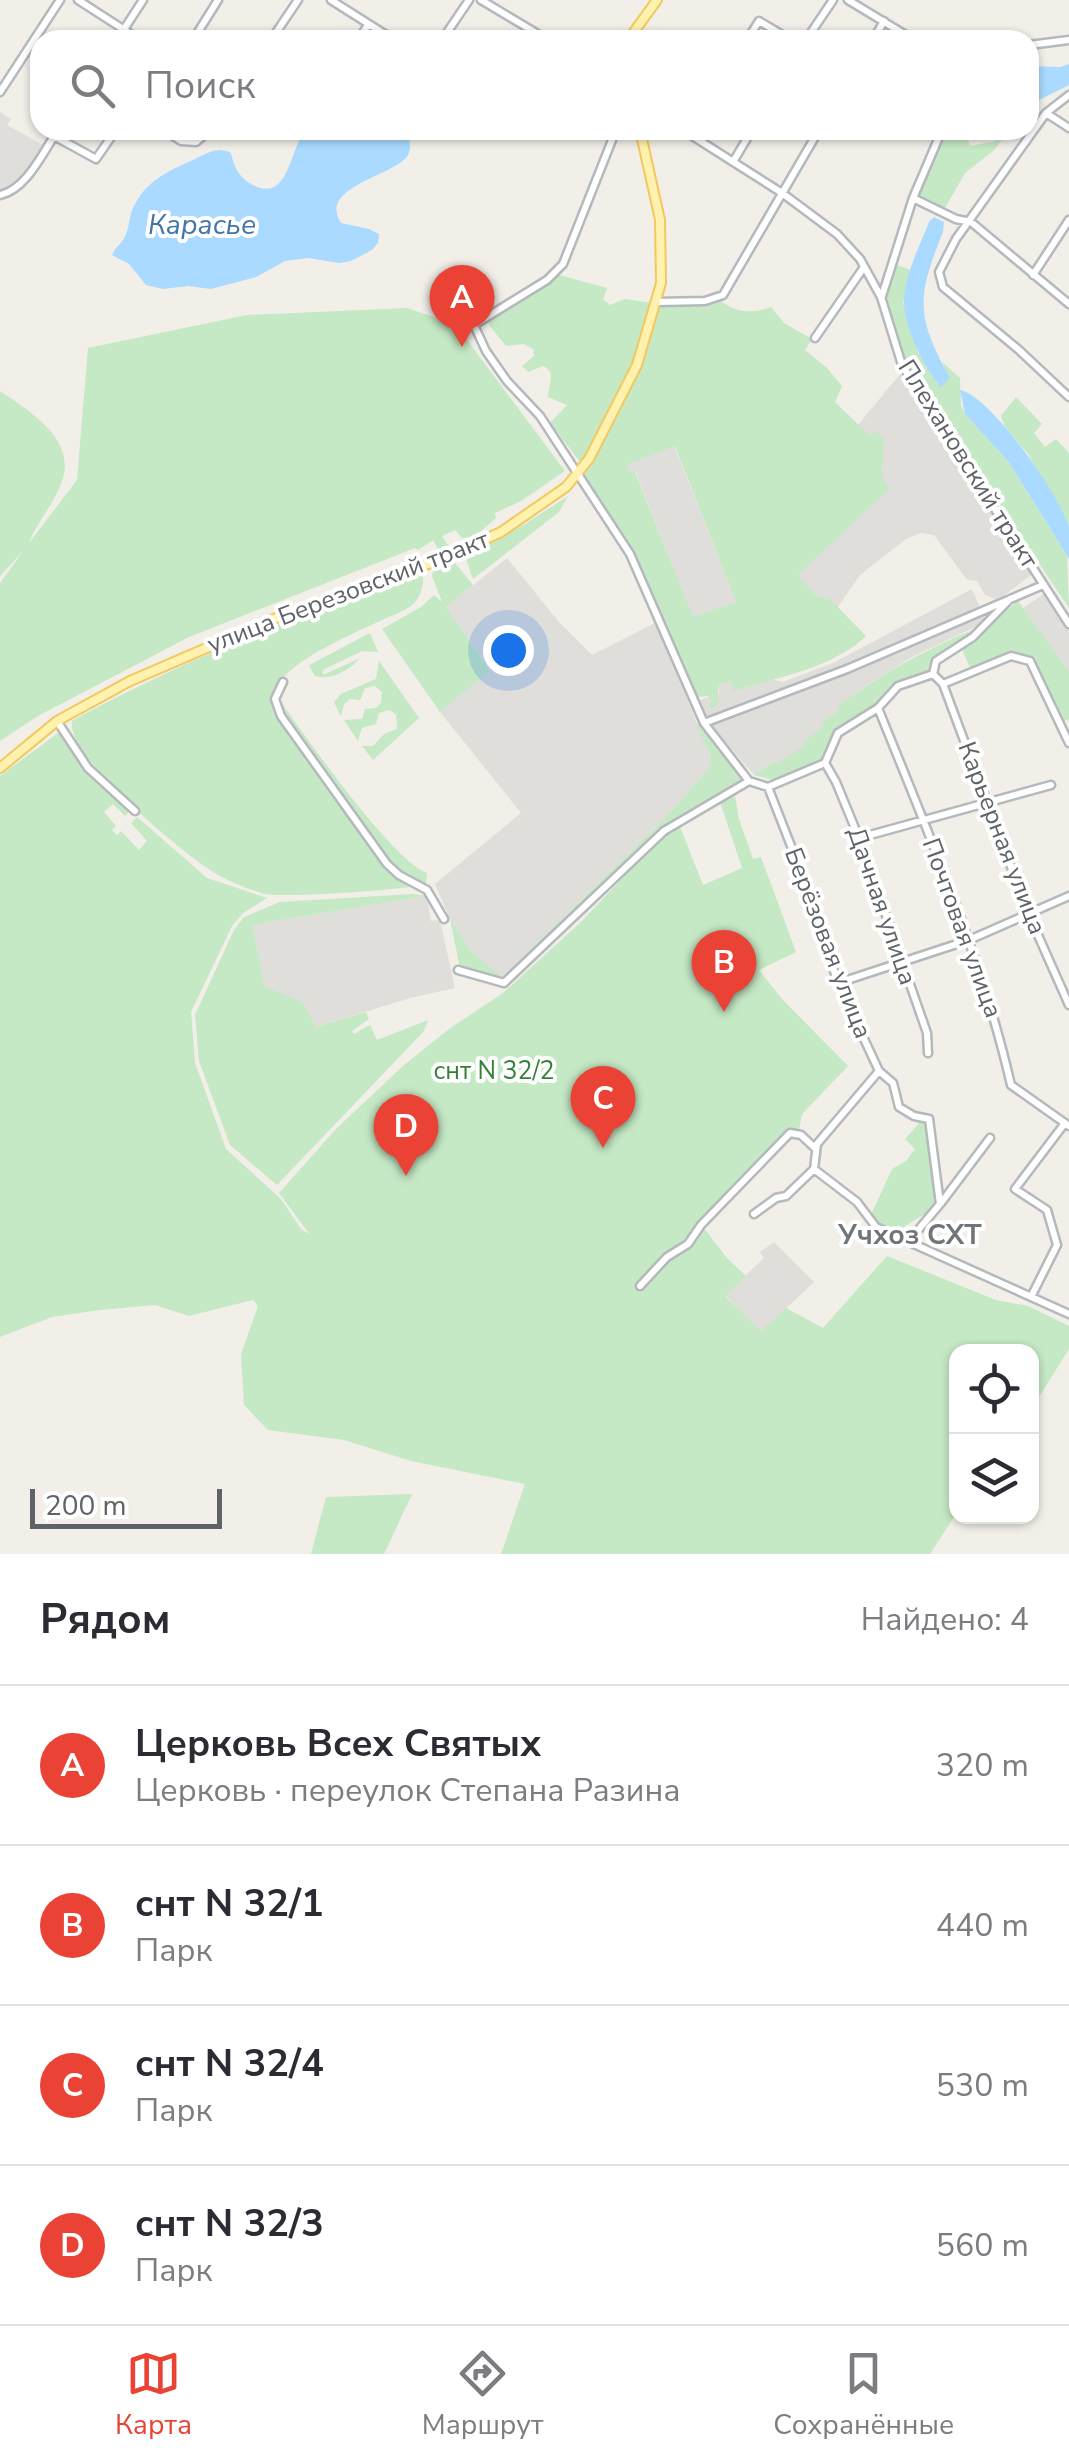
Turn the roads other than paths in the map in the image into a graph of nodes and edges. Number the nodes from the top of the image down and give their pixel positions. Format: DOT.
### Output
graph roads {
  1 [pos="60,0"];
  2 [pos="78,0"];
  3 [pos="143,0"];
  4 [pos="218,0"];
  5 [pos="298,0"];
  6 [pos="331,0"];
  7 [pos="469,0"];
  8 [pos="657,0"];
  9 [pos="833,0"];
  10 [pos="848,0"];
  11 [pos="485,1"];
  12 [pos="884,21"];
  13 [pos="368,25"];
  14 [pos="40,30"];
  15 [pos="124,30"];
  16 [pos="199,30"];
  17 [pos="277,30"];
  18 [pos="365,30"];
  19 [pos="377,30"];
  20 [pos="449,30"];
  21 [pos="532,30"];
  22 [pos="635,30"];
  23 [pos="753,30"];
  24 [pos="775,30"];
  25 [pos="813,30"];
  26 [pos="879,30"];
  27 [pos="898,30"];
  28 [pos="1069,40"];
  29 [pos="1039,43"];
  30 [pos="30,46"];
  31 [pos="0,92"];
  32 [pos="1069,95"];
  33 [pos="1046,113"];
  34 [pos="1039,123"];
  35 [pos="1069,128"];
  36 [pos="51,140"];
  37 [pos="67,140"];
  38 [pos="109,140"];
  39 [pos="612,140"];
  40 [pos="642,140"];
  41 [pos="700,140"];
  42 [pos="746,140"];
  43 [pos="814,140"];
  44 [pos="938,140"];
  45 [pos="1027,140"];
  46 [pos="733,162"];
  47 [pos="782,193"];
  48 [pos="3,195"];
  49 [pos="913,198"];
  50 [pos="1069,220"];
  51 [pos="971,222"];
  52 [pos="864,267"];
  53 [pos="1033,274"];
  54 [pos="881,297"];
  55 [pos="656,302"];
  56 [pos="1069,304"];
  57 [pos="815,338"];
  58 [pos="1069,397"];
  59 [pos="580,473"];
  60 [pos="1043,585"];
  61 [pos="1010,600"];
  62 [pos="1069,624"];
  63 [pos="932,674"];
  64 [pos="283,682"];
  65 [pos="943,684"];
  66 [pos="878,708"];
  67 [pos="57,721"];
  68 [pos="704,723"];
  69 [pos="1069,743"];
  70 [pos="824,764"];
  71 [pos="0,768"];
  72 [pos="749,781"];
  73 [pos="1051,785"];
  74 [pos="768,787"];
  75 [pos="989,801"];
  76 [pos="135,811"];
  77 [pos="923,819"];
  78 [pos="859,838"];
  79 [pos="1069,896"];
  80 [pos="1029,915"];
  81 [pos="444,919"];
  82 [pos="969,940"];
  83 [pos="903,963"];
  84 [pos="458,970"];
  85 [pos="838,984"];
  86 [pos="1069,1005"];
  87 [pos="928,1053"];
  88 [pos="879,1071"];
  89 [pos="1067,1125"];
  90 [pos="990,1138"];
  91 [pos="816,1149"];
  92 [pos="814,1169"];
  93 [pos="940,1204"];
  94 [pos="754,1214"];
  95 [pos="909,1240"];
  96 [pos="640,1286"];
  97 [pos="1031,1297"];
  98 [pos="1069,1314"];
  1 -- 14 [label="street"];
  2 -- 15 [label="street"];
  3 -- 15 [label="street"];
  4 -- 16 [label="street"];
  5 -- 17 [label="street"];
  6 -- 13 [label="street"];
  7 -- 20 [label="street"];
  8 -- 22 [label="main road"];
  9 -- 25 [label="street"];
  10 -- 12 [label="street"];
  11 -- 21 [label="street"];
  12 -- 26 [label="street"];
  12 -- 27 [label="street"];
  13 -- 18 [label="street"];
  13 -- 19 [label="street"];
  23 -- 24 [label="street"];
  28 -- 29 [label="street"];
  30 -- 31 [label="street"];
  32 -- 33 [label="street"];
  33 -- 34 [label="street"];
  33 -- 35 [label="street"];
  36 -- 48 [label="street"];
  37 -- 38 [label="street"];
  39 -- 59 [label="street"];
  40 -- 55 [label="main road, улица Березовский тракт"];
  41 -- 46 [label="street, Плехановский тракт"];
  42 -- 46 [label="street"];
  43 -- 47 [label="street"];
  44 -- 49 [label="street"];
  45 -- 51 [label="street"];
  46 -- 47 [label="street, Плехановский тракт"];
  47 -- 52 [label="street, Плехановский тракт"];
  47 -- 55 [label="street"];
  49 -- 51 [label="street"];
  49 -- 54 [label="street"];
  50 -- 53 [label="street"];
  51 -- 53 [label="street"];
  51 -- 58 [label="street"];
  52 -- 54 [label="street, Плехановский тракт"];
  52 -- 57 [label="street"];
  53 -- 56 [label="street"];
  54 -- 60 [label="street, Плехановский тракт"];
  55 -- 59 [label="main road, улица Березовский тракт"];
  59 -- 67 [label="main road, улица Березовский тракт"];
  59 -- 68 [label="street"];
  60 -- 61 [label="street"];
  60 -- 62 [label="street, Плехановский тракт"];
  61 -- 63 [label="street"];
  61 -- 68 [label="street"];
  63 -- 65 [label="street, Карьерная улица"];
  63 -- 66 [label="street"];
  64 -- 81 [label="street"];
  65 -- 69 [label="street"];
  65 -- 75 [label="street, Карьерная улица"];
  66 -- 70 [label="street"];
  66 -- 77 [label="street, Почтовая улица"];
  67 -- 71 [label="main road, улица Березовский тракт"];
  67 -- 76 [label="street"];
  68 -- 72 [label="street"];
  70 -- 74 [label="street"];
  70 -- 78 [label="street, Дачная улица"];
  72 -- 74 [label="street"];
  72 -- 84 [label="street"];
  73 -- 75 [label="street"];
  74 -- 85 [label="street, Берёзовая улица"];
  75 -- 77 [label="street"];
  75 -- 80 [label="street, Карьерная улица"];
  77 -- 78 [label="street"];
  77 -- 82 [label="street, Почтовая улица"];
  78 -- 83 [label="street, Дачная улица"];
  79 -- 80 [label="street"];
  80 -- 82 [label="street"];
  80 -- 86 [label="street, Карьерная улица"];
  82 -- 83 [label="street"];
  82 -- 89 [label="street, Почтовая улица"];
  83 -- 85 [label="street"];
  83 -- 87 [label="street, Дачная улица"];
  85 -- 88 [label="street, Берёзовая улица"];
  88 -- 91 [label="street"];
  88 -- 93 [label="street, Берёзовая улица"];
  89 -- 97 [label="street"];
  90 -- 93 [label="street"];
  91 -- 92 [label="street"];
  91 -- 96 [label="street"];
  92 -- 94 [label="street"];
  92 -- 95 [label="street"];
  93 -- 95 [label="street"];
  95 -- 97 [label="street"];
  97 -- 98 [label="street"];
}
